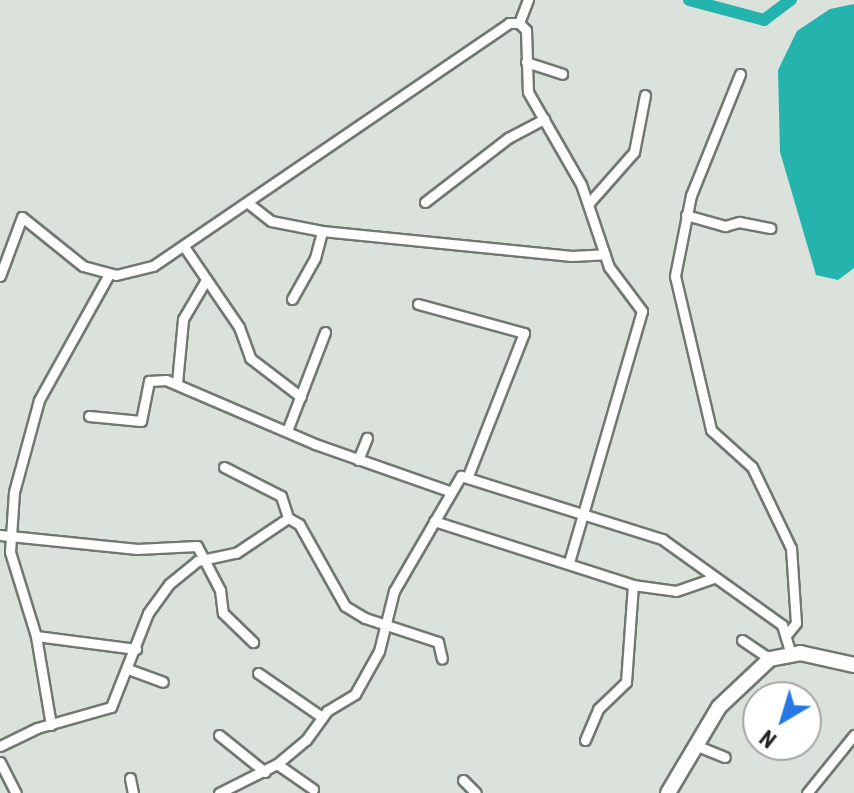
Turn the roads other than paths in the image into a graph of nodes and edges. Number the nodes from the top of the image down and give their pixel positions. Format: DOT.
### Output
graph roads {
  1 [pos="528,0"];
  2 [pos="519,23"];
  3 [pos="526,62"];
  4 [pos="562,74"];
  5 [pos="740,74"];
  6 [pos="645,95"];
  7 [pos="544,119"];
  8 [pos="425,202"];
  9 [pos="248,203"];
  10 [pos="589,203"];
  11 [pos="686,215"];
  12 [pos="770,228"];
  13 [pos="322,231"];
  14 [pos="185,248"];
  15 [pos="605,254"];
  16 [pos="109,274"];
  17 [pos="0,276"];
  18 [pos="206,280"];
  19 [pos="292,299"];
  20 [pos="418,304"];
  21 [pos="325,332"];
  22 [pos="177,383"];
  23 [pos="301,397"];
  24 [pos="89,416"];
  25 [pos="287,431"];
  26 [pos="367,438"];
  27 [pos="358,460"];
  28 [pos="224,467"];
  29 [pos="468,476"];
  30 [pos="449,491"];
  31 [pos="584,512"];
  32 [pos="288,518"];
  33 [pos="434,521"];
  34 [pos="4,536"];
  35 [pos="206,559"];
  36 [pos="569,563"];
  37 [pos="713,578"];
  38 [pos="633,585"];
  39 [pos="385,623"];
  40 [pos="788,633"];
  41 [pos="36,636"];
  42 [pos="742,640"];
  43 [pos="253,642"];
  44 [pos="136,649"];
  45 [pos="791,654"];
  46 [pos="442,659"];
  47 [pos="770,659"];
  48 [pos="854,665"];
  49 [pos="128,669"];
  50 [pos="258,673"];
  51 [pos="163,682"];
  52 [pos="322,717"];
  53 [pos="51,725"];
  54 [pos="219,735"];
  55 [pos="854,735"];
  56 [pos="585,740"];
  57 [pos="695,745"];
  58 [pos="0,746"];
  59 [pos="725,757"];
  60 [pos="0,762"];
  61 [pos="277,764"];
  62 [pos="265,772"];
  63 [pos="130,778"];
  64 [pos="463,780"];
  65 [pos="313,789"];
  66 [pos="16,793"];
  67 [pos="133,793"];
  68 [pos="219,793"];
  69 [pos="476,793"];
  70 [pos="668,793"];
  71 [pos="807,793"];
  1 -- 2 [label="street"];
  2 -- 3 [label="street"];
  2 -- 9 [label="street"];
  3 -- 4 [label="street"];
  3 -- 7 [label="street"];
  5 -- 11 [label="street"];
  6 -- 10 [label="street"];
  7 -- 8 [label="street"];
  7 -- 10 [label="street"];
  9 -- 13 [label="street"];
  9 -- 14 [label="street"];
  10 -- 15 [label="street"];
  11 -- 12 [label="street"];
  11 -- 40 [label="street"];
  13 -- 15 [label="street"];
  13 -- 19 [label="street"];
  14 -- 16 [label="street"];
  14 -- 18 [label="street"];
  15 -- 31 [label="street"];
  16 -- 17 [label="street"];
  16 -- 34 [label="street"];
  18 -- 22 [label="street"];
  18 -- 23 [label="street"];
  20 -- 29 [label="street"];
  21 -- 23 [label="street"];
  22 -- 24 [label="street"];
  22 -- 25 [label="street"];
  23 -- 25 [label="street"];
  25 -- 27 [label="street"];
  26 -- 27 [label="street"];
  27 -- 30 [label="street"];
  28 -- 32 [label="street"];
  29 -- 30 [label="street"];
  29 -- 31 [label="street"];
  30 -- 33 [label="street"];
  31 -- 36 [label="street"];
  31 -- 37 [label="street"];
  32 -- 35 [label="street"];
  32 -- 39 [label="street"];
  33 -- 36 [label="street"];
  33 -- 39 [label="street"];
  34 -- 35 [label="street"];
  34 -- 41 [label="street"];
  35 -- 43 [label="street"];
  35 -- 44 [label="street"];
  36 -- 38 [label="street"];
  37 -- 38 [label="street"];
  37 -- 40 [label="street"];
  38 -- 56 [label="street"];
  39 -- 46 [label="street"];
  39 -- 52 [label="street"];
  40 -- 45 [label="street"];
  41 -- 44 [label="street"];
  41 -- 53 [label="street"];
  42 -- 47 [label="street"];
  44 -- 49 [label="street"];
  45 -- 47 [label="street"];
  45 -- 48 [label="street"];
  47 -- 57 [label="street"];
  49 -- 51 [label="street"];
  49 -- 53 [label="street"];
  50 -- 52 [label="street"];
  52 -- 61 [label="street"];
  53 -- 58 [label="street"];
  54 -- 62 [label="street"];
  55 -- 71 [label="street"];
  57 -- 59 [label="street"];
  57 -- 70 [label="street"];
  60 -- 66 [label="street"];
  61 -- 62 [label="street"];
  61 -- 65 [label="street"];
  62 -- 68 [label="street"];
  63 -- 67 [label="street"];
  64 -- 69 [label="street"];
}
